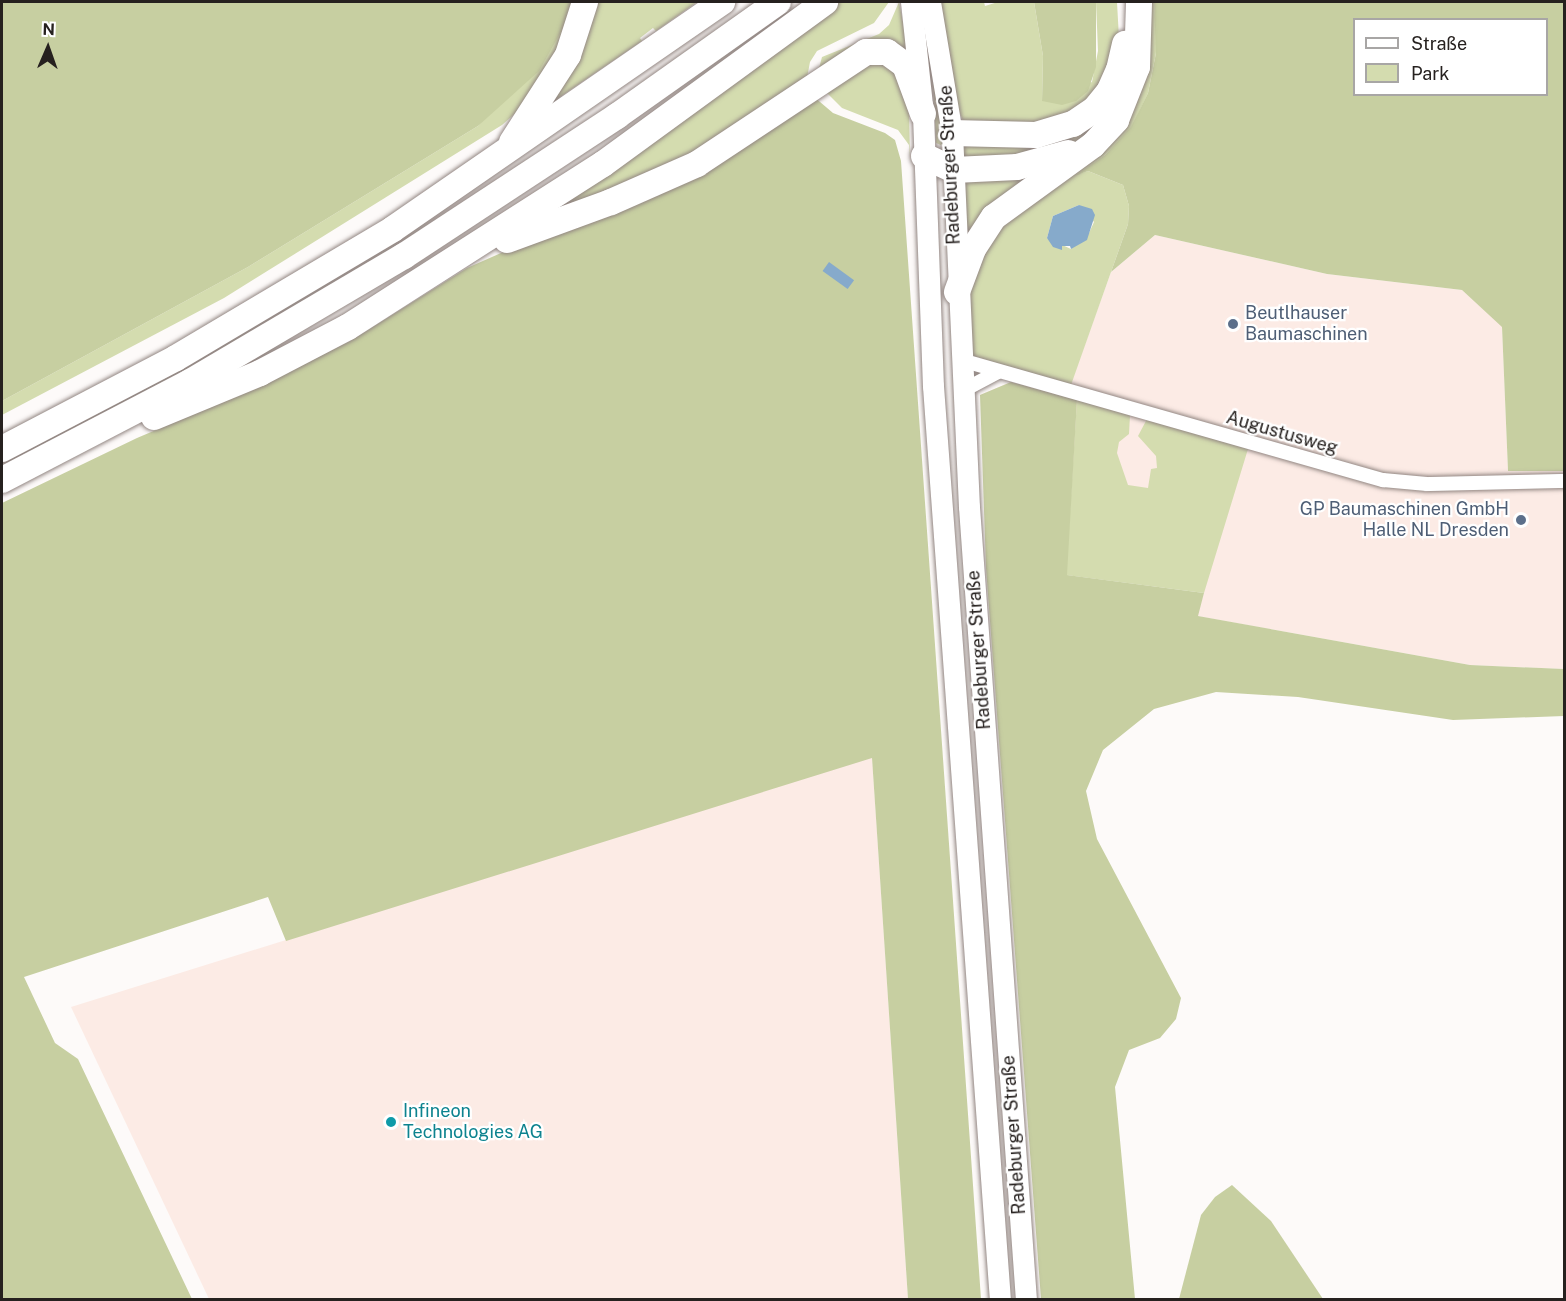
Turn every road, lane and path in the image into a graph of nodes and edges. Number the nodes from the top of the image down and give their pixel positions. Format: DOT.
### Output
graph roads {
  1 [pos="585,2"];
  2 [pos="722,2"];
  3 [pos="778,2"];
  4 [pos="825,2"];
  5 [pos="911,2"];
  6 [pos="930,2"];
  7 [pos="1123,2"];
  8 [pos="1139,2"];
  9 [pos="923,114"];
  10 [pos="1105,132"];
  11 [pos="952,133"];
  12 [pos="503,154"];
  13 [pos="924,156"];
  14 [pos="954,170"];
  15 [pos="451,263"];
  16 [pos="957,292"];
  17 [pos="961,360"];
  18 [pos="997,372"];
  19 [pos="962,391"];
  20 [pos="100,430"];
  21 [pos="2,449"];
  22 [pos="2,480"];
  23 [pos="1564,481"];
  24 [pos="1000,1299"];
  25 [pos="1026,1299"];
  1 -- 12 [label="highway"];
  2 -- 12 [label="highway"];
  3 -- 20 [label="highway"];
  4 -- 15 [label="highway"];
  5 -- 9 [label="main road, Radeburger Straße"];
  6 -- 11 [label="main road, Radeburger Straße"];
  7 -- 11 [label="highway"];
  8 -- 10 [label="highway"];
  9 -- 13 [label="main road, Radeburger Straße"];
  9 -- 15 [label="highway"];
  10 -- 14 [label="highway"];
  10 -- 16 [label="highway"];
  11 -- 14 [label="main road, Radeburger Straße"];
  12 -- 21 [label="highway"];
  13 -- 14 [label="highway"];
  13 -- 24 [label="main road, Radeburger Straße"];
  14 -- 16 [label="main road, Radeburger Straße"];
  15 -- 20 [label="highway"];
  16 -- 17 [label="main road, Radeburger Straße"];
  17 -- 18 [label="street, Augustusweg"];
  17 -- 19 [label="main road, Radeburger Straße"];
  18 -- 19 [label="street"];
  18 -- 23 [label="street, Augustusweg"];
  19 -- 25 [label="main road, Radeburger Straße"];
  20 -- 22 [label="highway"];
}
